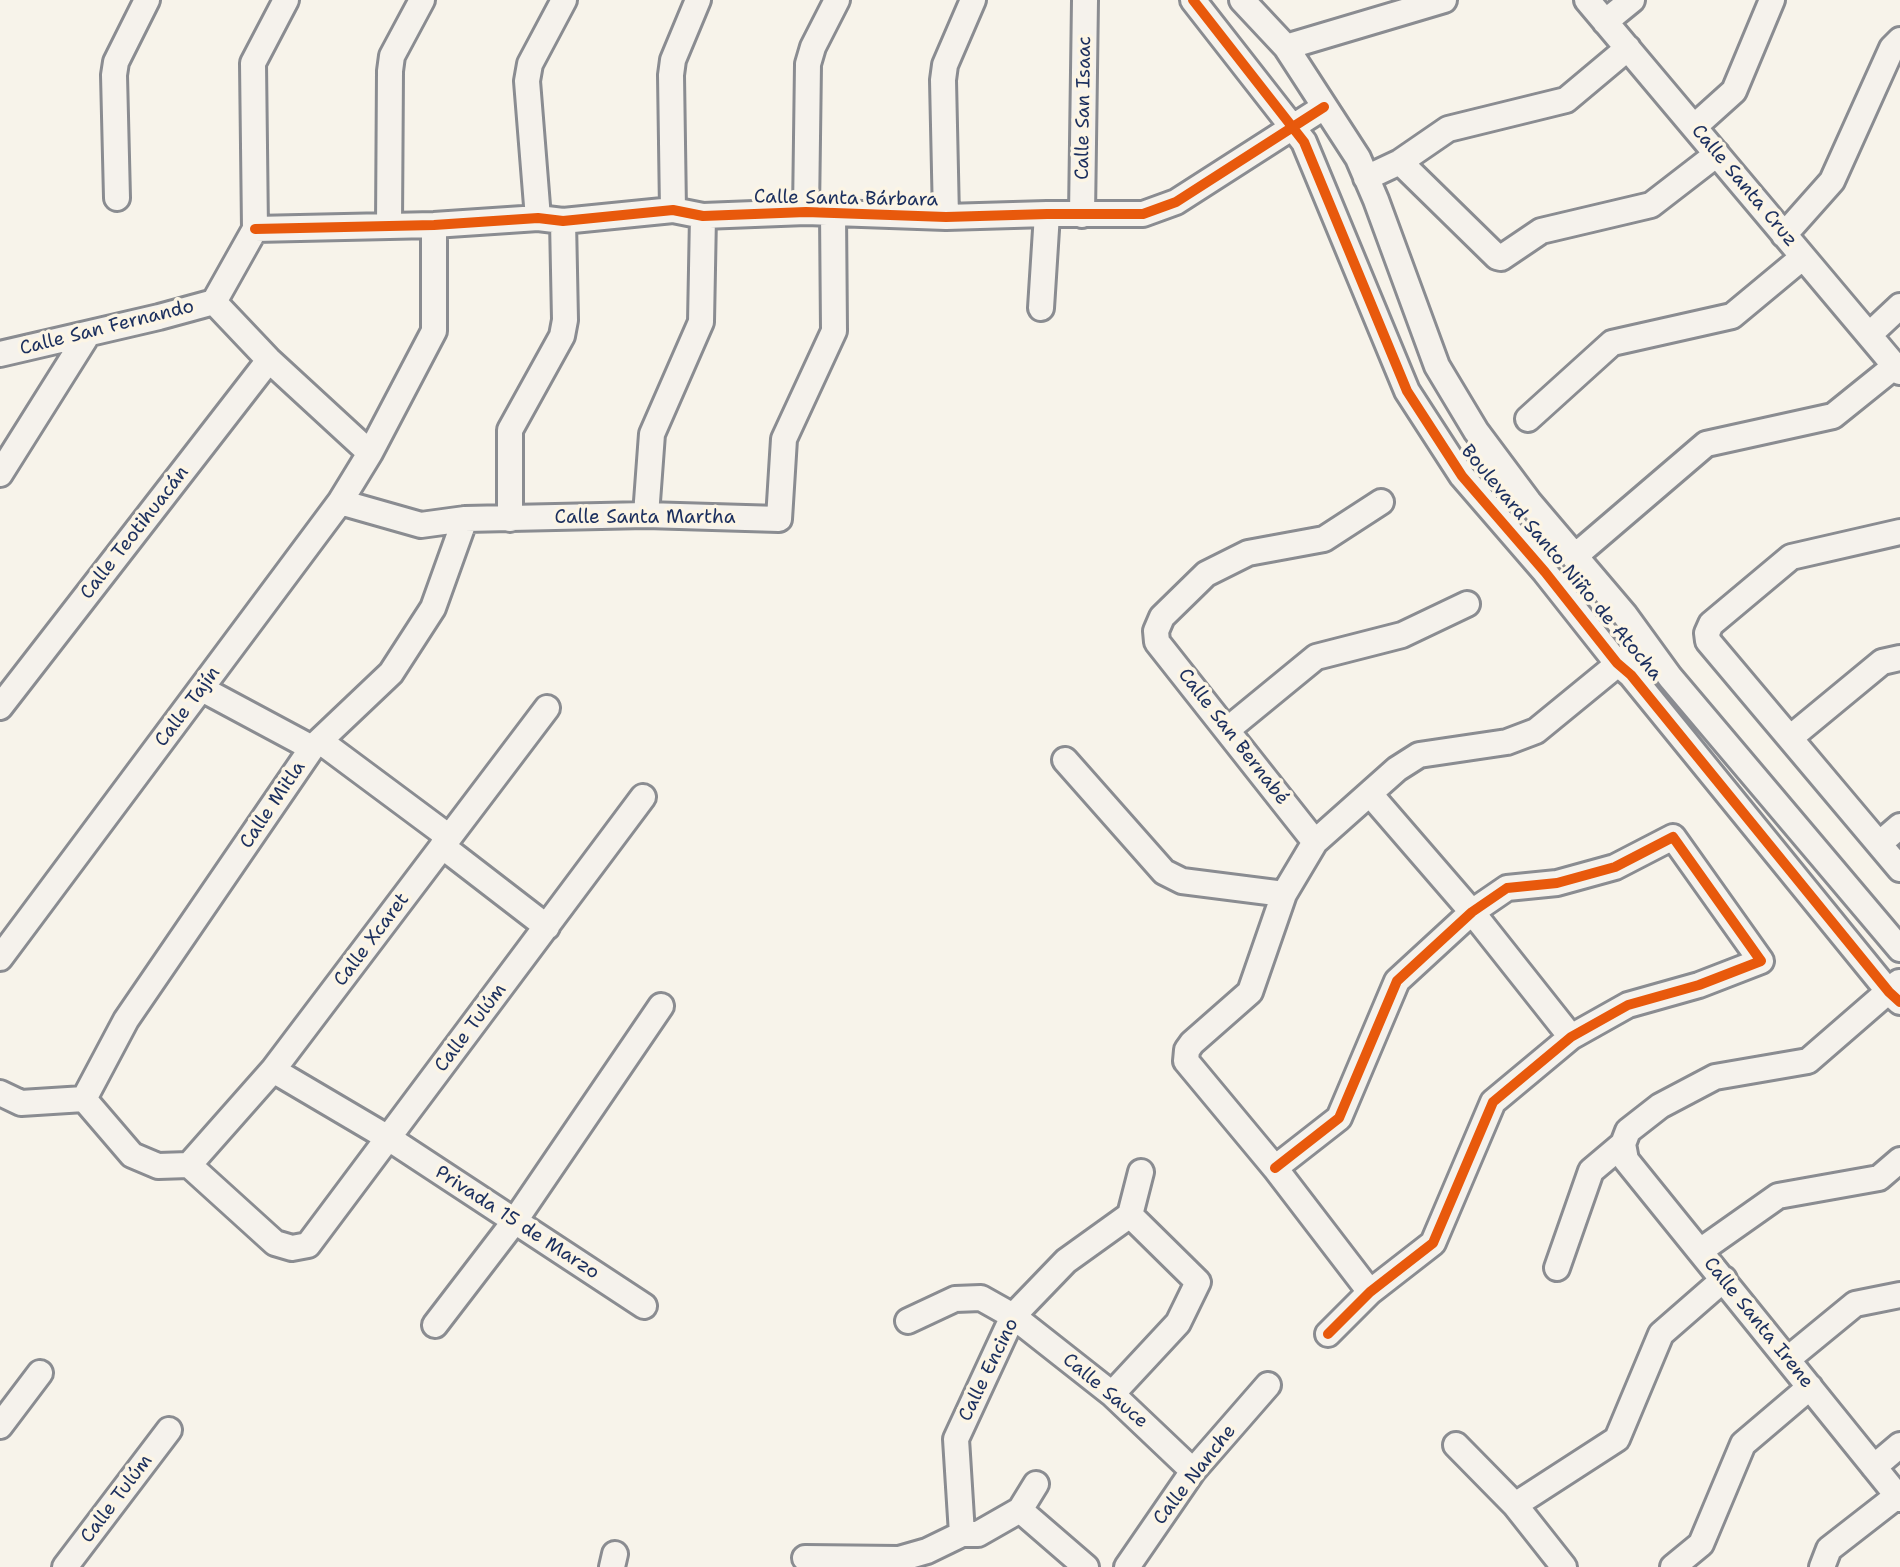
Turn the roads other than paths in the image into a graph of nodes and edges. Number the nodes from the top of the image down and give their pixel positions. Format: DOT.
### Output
graph roads {
  1 [pos="147,0"];
  2 [pos="285,0"];
  3 [pos="422,0"];
  4 [pos="564,0"];
  5 [pos="698,0"];
  6 [pos="837,0"];
  7 [pos="973,0"];
  8 [pos="1085,0"];
  9 [pos="1193,0"];
  10 [pos="1242,0"];
  11 [pos="1444,0"];
  12 [pos="1587,0"];
  13 [pos="1632,0"];
  14 [pos="1772,0"];
  15 [pos="1605,22"];
  16 [pos="1900,40"];
  17 [pos="1286,47"];
  18 [pos="1628,48"];
  19 [pos="1324,107"];
  20 [pos="1292,127"];
  21 [pos="1694,127"];
  22 [pos="1717,154"];
  23 [pos="1400,162"];
  24 [pos="1366,178"];
  25 [pos="117,198"];
  26 [pos="673,210"];
  27 [pos="806,212"];
  28 [pos="834,214"];
  29 [pos="1047,214"];
  30 [pos="1082,215"];
  31 [pos="703,216"];
  32 [pos="946,217"];
  33 [pos="550,220"];
  34 [pos="389,225"];
  35 [pos="434,225"];
  36 [pos="255,229"];
  37 [pos="1784,235"];
  38 [pos="1803,257"];
  39 [pos="214,302"];
  40 [pos="1900,306"];
  41 [pos="1041,308"];
  42 [pos="88,334"];
  43 [pos="1869,335"];
  44 [pos="0,355"];
  45 [pos="269,360"];
  46 [pos="1897,369"];
  47 [pos="1528,419"];
  48 [pos="370,453"];
  49 [pos="0,474"];
  50 [pos="340,502"];
  51 [pos="1381,502"];
  52 [pos="646,515"];
  53 [pos="465,519"];
  54 [pos="510,519"];
  55 [pos="1900,532"];
  56 [pos="1574,556"];
  57 [pos="1467,604"];
  58 [pos="1645,642"];
  59 [pos="1900,658"];
  60 [pos="1618,663"];
  61 [pos="202,689"];
  62 [pos="0,707"];
  63 [pos="547,708"];
  64 [pos="1227,730"];
  65 [pos="1790,738"];
  66 [pos="316,745"];
  67 [pos="1065,760"];
  68 [pos="1370,794"];
  69 [pos="643,797"];
  70 [pos="1900,826"];
  71 [pos="446,841"];
  72 [pos="1315,842"];
  73 [pos="1879,844"];
  74 [pos="1900,869"];
  75 [pos="1284,894"];
  76 [pos="1472,912"];
  77 [pos="547,927"];
  78 [pos="1900,949"];
  79 [pos="0,958"];
  80 [pos="1896,992"];
  81 [pos="661,1006"];
  82 [pos="1571,1037"];
  83 [pos="273,1070"];
  84 [pos="0,1093"];
  85 [pos="84,1099"];
  86 [pos="390,1139"];
  87 [pos="1623,1144"];
  88 [pos="1900,1160"];
  89 [pos="189,1165"];
  90 [pos="1275,1168"];
  91 [pos="1141,1172"];
  92 [pos="1130,1215"];
  93 [pos="514,1222"];
  94 [pos="1700,1251"];
  95 [pos="1557,1268"];
  96 [pos="1724,1279"];
  97 [pos="1370,1292"];
  98 [pos="1900,1295"];
  99 [pos="644,1306"];
  100 [pos="1013,1316"];
  101 [pos="908,1321"];
  102 [pos="435,1325"];
  103 [pos="1328,1334"];
  104 [pos="1788,1359"];
  105 [pos="40,1373"];
  106 [pos="1268,1385"];
  107 [pos="1810,1387"];
  108 [pos="1112,1394"];
  109 [pos="0,1426"];
  110 [pos="169,1430"];
  111 [pos="1456,1445"];
  112 [pos="1900,1445"];
  113 [pos="1874,1467"];
  114 [pos="1193,1471"];
  115 [pos="1037,1484"];
  116 [pos="1899,1498"];
  117 [pos="1515,1505"];
  118 [pos="1020,1510"];
  119 [pos="962,1534"];
  120 [pos="805,1558"];
  121 [pos="899,1563"];
  122 [pos="65,1567"];
  123 [pos="1086,1567"];
  124 [pos="1127,1567"];
  125 [pos="1564,1567"];
  126 [pos="1673,1567"];
  127 [pos="1822,1567"];
  1 -- 25 [label="street"];
  2 -- 36 [label="street"];
  3 -- 34 [label="street"];
  4 -- 33 [label="street"];
  5 -- 26 [label="street"];
  6 -- 27 [label="street"];
  7 -- 32 [label="street"];
  8 -- 30 [label="street, Calle San Isaac"];
  9 -- 20 [label="street, Boulevard Santo Niño de Atocha"];
  10 -- 17 [label="street, Boulevard Santo Niño de Atocha"];
  11 -- 17 [label="street"];
  12 -- 15 [label="street, Calle Santa Cruz"];
  13 -- 15 [label="street"];
  14 -- 21 [label="street"];
  15 -- 18 [label="street, Calle Santa Cruz"];
  16 -- 37 [label="street"];
  17 -- 19 [label="street, Boulevard Santo Niño de Atocha"];
  18 -- 21 [label="street, Calle Santa Cruz"];
  18 -- 23 [label="street"];
  19 -- 20 [label="street, Calle Santa Bárbara"];
  19 -- 24 [label="street, Boulevard Santo Niño de Atocha"];
  20 -- 30 [label="street, Calle Santa Bárbara"];
  20 -- 60 [label="street, Boulevard Santo Niño de Atocha"];
  21 -- 22 [label="street, Calle Santa Cruz"];
  22 -- 23 [label="street"];
  22 -- 37 [label="street, Calle Santa Cruz"];
  23 -- 24 [label="street"];
  24 -- 56 [label="street, Boulevard Santo Niño de Atocha"];
  26 -- 31 [label="street, Calle Santa Bárbara"];
  26 -- 33 [label="street, Calle Santa Bárbara"];
  27 -- 28 [label="street, Calle Santa Bárbara"];
  27 -- 31 [label="street, Calle Santa Bárbara"];
  28 -- 32 [label="street, Calle Santa Bárbara"];
  28 -- 52 [label="street, Calle Santa Martha"];
  29 -- 30 [label="street, Calle Santa Bárbara"];
  29 -- 32 [label="street, Calle Santa Bárbara"];
  29 -- 41 [label="street"];
  31 -- 52 [label="street"];
  33 -- 35 [label="street, Calle Santa Bárbara"];
  33 -- 54 [label="street"];
  34 -- 35 [label="street, Calle Santa Bárbara"];
  34 -- 36 [label="street, Calle Santa Bárbara"];
  35 -- 48 [label="street, Calle Tajín"];
  36 -- 39 [label="street, Calle San Fernando"];
  37 -- 38 [label="street, Calle Santa Cruz"];
  38 -- 43 [label="street, Calle Santa Cruz"];
  38 -- 47 [label="street"];
  39 -- 42 [label="street, Calle San Fernando"];
  39 -- 45 [label="street"];
  40 -- 43 [label="street"];
  42 -- 44 [label="street, Calle San Fernando"];
  42 -- 49 [label="street"];
  43 -- 46 [label="street, Calle Santa Cruz"];
  45 -- 48 [label="street"];
  45 -- 62 [label="street, Calle Teotihuacán"];
  46 -- 56 [label="street"];
  48 -- 50 [label="street, Calle Tajín"];
  50 -- 53 [label="street, Calle Santa Martha"];
  50 -- 61 [label="street, Calle Tajín"];
  51 -- 64 [label="street, Calle San Bernabé"];
  52 -- 54 [label="street, Calle Santa Martha"];
  53 -- 54 [label="street, Calle Santa Martha"];
  53 -- 66 [label="street, Calle Mitla"];
  55 -- 65 [label="street"];
  56 -- 58 [label="street, Boulevard Santo Niño de Atocha"];
  57 -- 64 [label="street"];
  58 -- 60 [label="street"];
  58 -- 78 [label="street, Boulevard Santo Niño de Atocha"];
  59 -- 65 [label="street"];
  60 -- 68 [label="street"];
  60 -- 80 [label="street, Boulevard Santo Niño de Atocha"];
  61 -- 66 [label="street"];
  61 -- 79 [label="street, Calle Tajín"];
  63 -- 71 [label="street, Calle Xcaret"];
  64 -- 72 [label="street, Calle San Bernabé"];
  65 -- 73 [label="street"];
  66 -- 71 [label="street"];
  66 -- 85 [label="street, Calle Mitla"];
  67 -- 75 [label="street"];
  68 -- 72 [label="street"];
  68 -- 76 [label="street"];
  69 -- 77 [label="street, Calle Tulúm"];
  70 -- 73 [label="street"];
  71 -- 77 [label="street"];
  71 -- 83 [label="street, Calle Xcaret"];
  72 -- 75 [label="street"];
  73 -- 74 [label="street"];
  75 -- 90 [label="street"];
  76 -- 82 [label="street"];
  76 -- 82 [label="street"];
  76 -- 90 [label="street"];
  77 -- 86 [label="street, Calle Tulúm"];
  80 -- 87 [label="street"];
  81 -- 93 [label="street"];
  82 -- 97 [label="street"];
  83 -- 86 [label="street, Privada 15 de Marzo"];
  83 -- 89 [label="street, Calle Xcaret"];
  84 -- 85 [label="street"];
  85 -- 89 [label="street"];
  86 -- 89 [label="street, Calle Tulúm"];
  86 -- 93 [label="street, Privada 15 de Marzo"];
  87 -- 94 [label="street, Calle Santa Irene"];
  87 -- 95 [label="street"];
  88 -- 94 [label="street"];
  90 -- 97 [label="street"];
  91 -- 92 [label="street"];
  92 -- 100 [label="street, Calle Encino"];
  92 -- 108 [label="street"];
  93 -- 99 [label="street, Privada 15 de Marzo"];
  93 -- 102 [label="street"];
  94 -- 96 [label="street, Calle Santa Irene"];
  96 -- 104 [label="street, Calle Santa Irene"];
  96 -- 117 [label="street"];
  97 -- 103 [label="street"];
  98 -- 104 [label="street"];
  100 -- 101 [label="street, Calle Sauce"];
  100 -- 108 [label="street, Calle Sauce"];
  100 -- 119 [label="street, Calle Encino"];
  104 -- 107 [label="street, Calle Santa Irene"];
  105 -- 109 [label="street"];
  106 -- 114 [label="street, Calle Nanche"];
  107 -- 113 [label="street, Calle Santa Irene"];
  107 -- 126 [label="street"];
  108 -- 114 [label="street, Calle Sauce"];
  110 -- 122 [label="street, Calle Tulúm"];
  111 -- 117 [label="street"];
  112 -- 113 [label="street"];
  113 -- 116 [label="street, Calle Santa Irene"];
  114 -- 124 [label="street, Calle Nanche"];
  115 -- 118 [label="street"];
  116 -- 127 [label="street"];
  117 -- 125 [label="street"];
  118 -- 119 [label="street"];
  118 -- 123 [label="street"];
  119 -- 121 [label="street"];
  120 -- 121 [label="street"];
}
